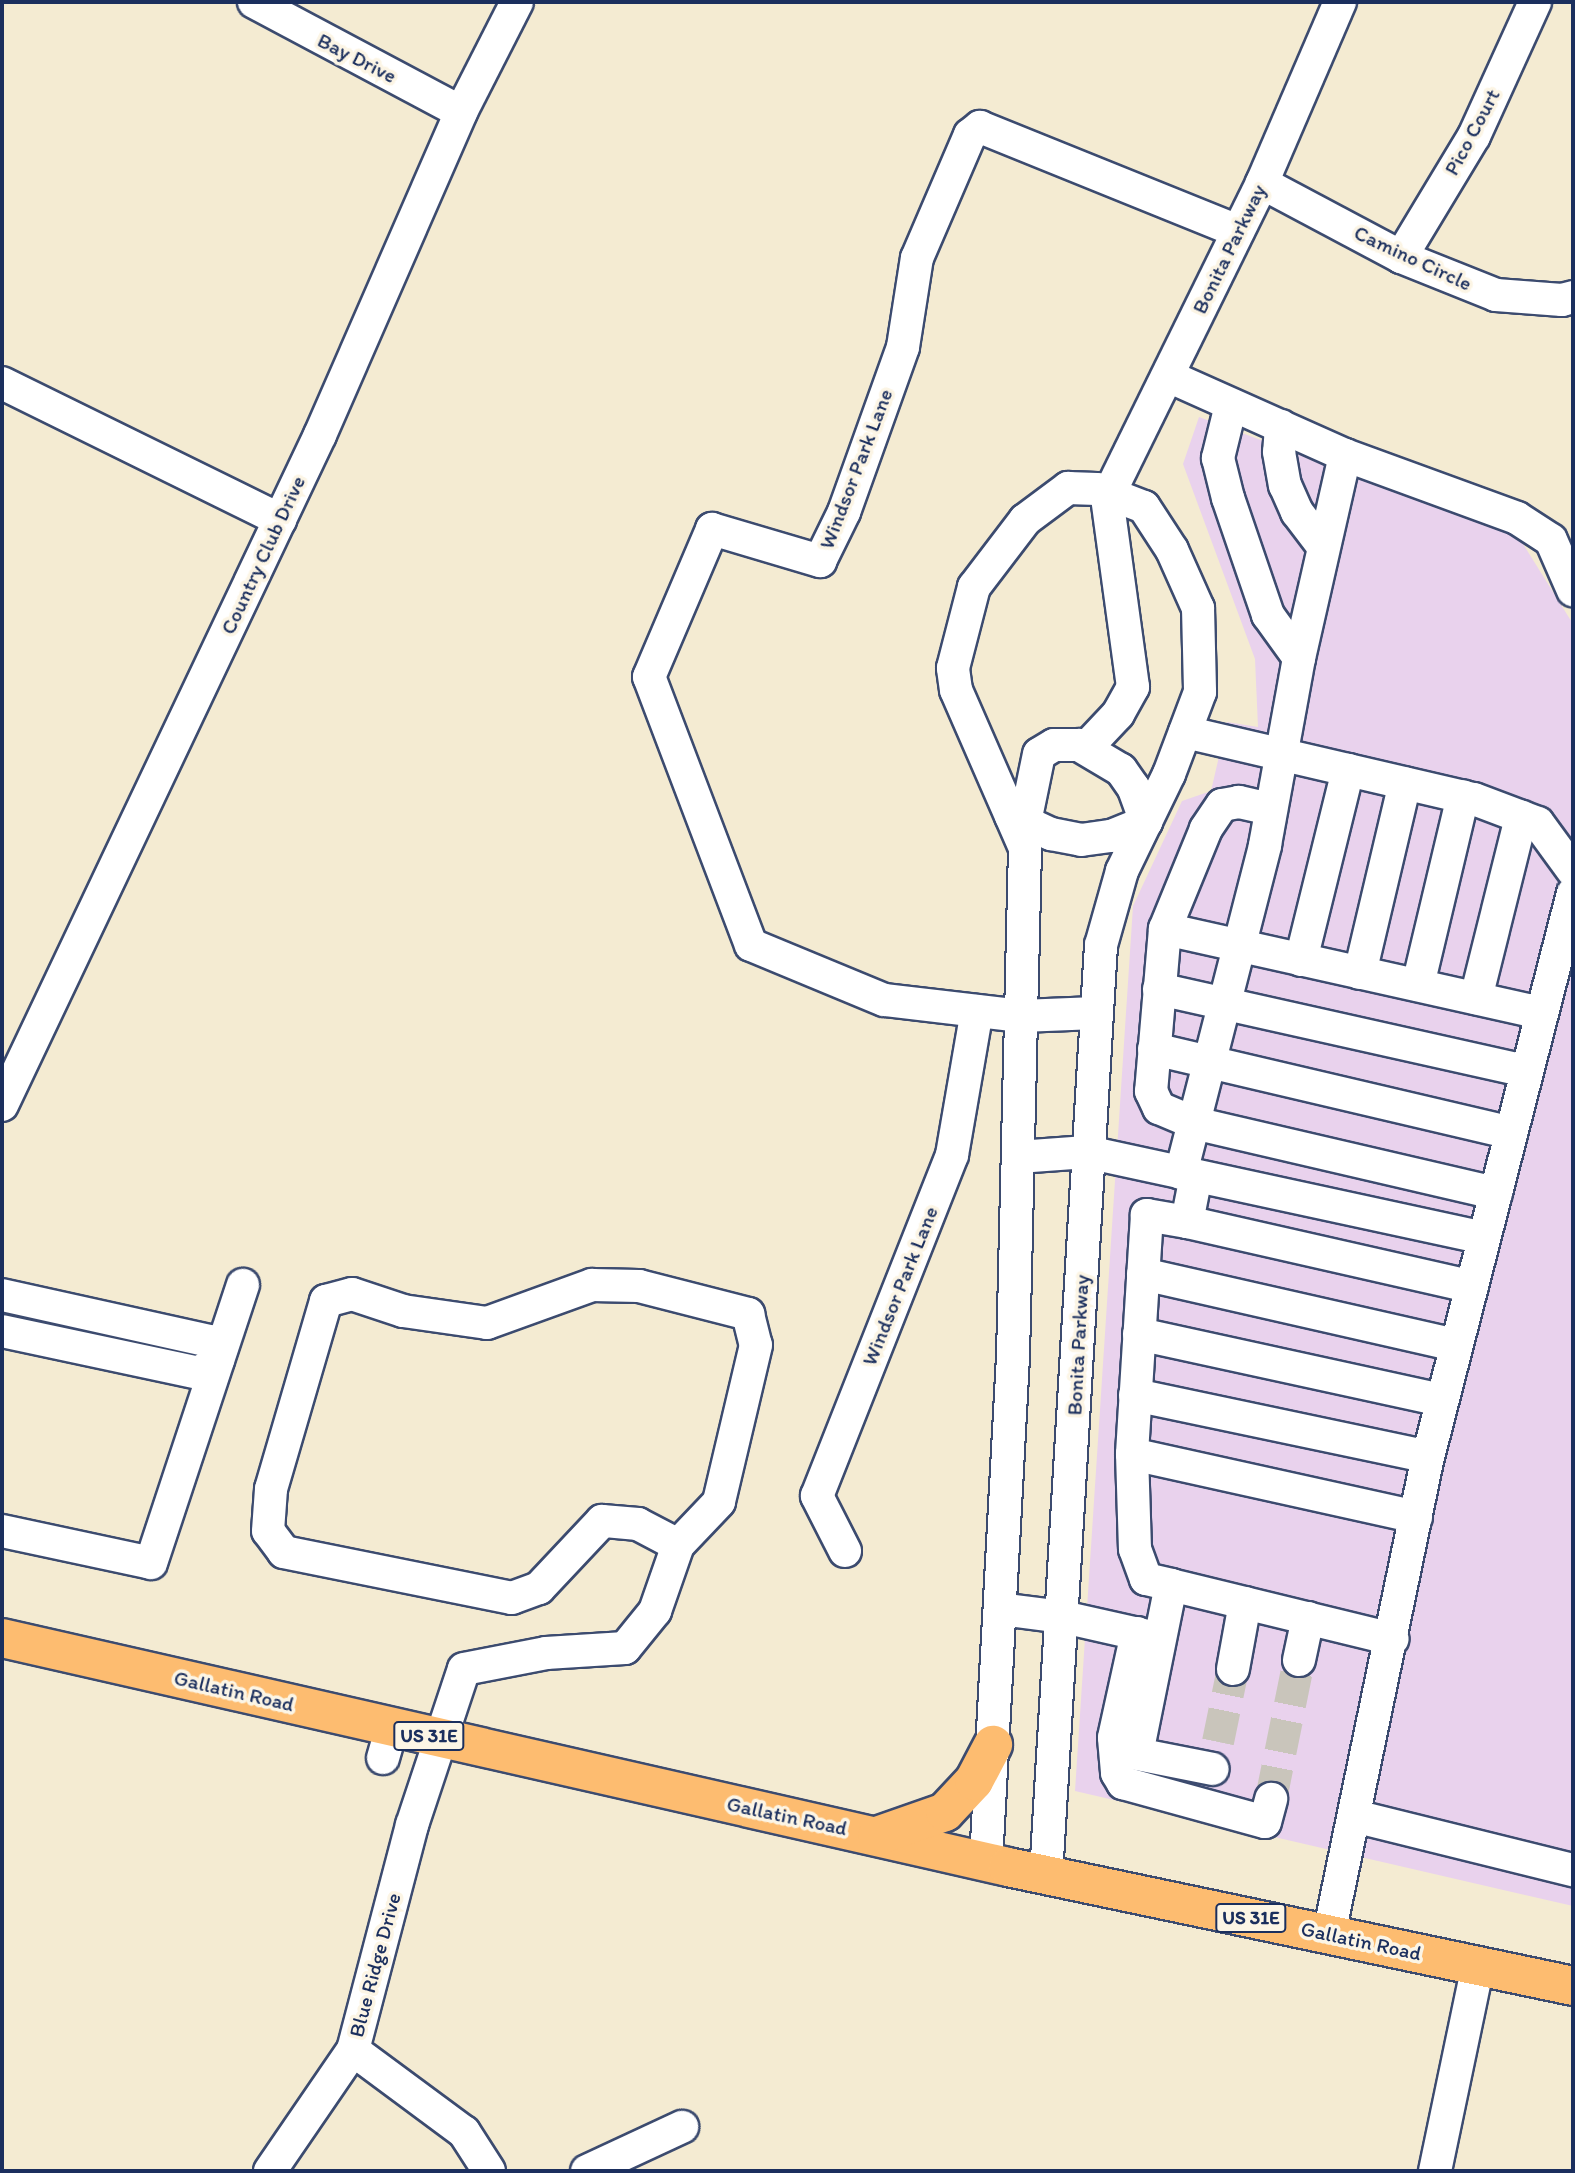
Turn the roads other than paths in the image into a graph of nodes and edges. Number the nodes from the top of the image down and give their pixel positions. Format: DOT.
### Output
graph roads {
  1 [pos="254,2"];
  2 [pos="517,2"];
  3 [pos="1340,2"];
  4 [pos="1535,2"];
  5 [pos="461,112"];
  6 [pos="1262,183"];
  7 [pos="1238,231"];
  8 [pos="1401,257"];
  9 [pos="1573,297"];
  10 [pos="1168,376"];
  11 [pos="2,383"];
  12 [pos="1231,405"];
  13 [pos="1281,426"];
  14 [pos="1345,455"];
  15 [pos="1108,492"];
  16 [pos="279,520"];
  17 [pos="1322,545"];
  18 [pos="1573,590"];
  19 [pos="1299,658"];
  20 [pos="1185,732"];
  21 [pos="1086,748"];
  22 [pos="1280,754"];
  23 [pos="1348,770"];
  24 [pos="1405,783"];
  25 [pos="1463,796"];
  26 [pos="1270,809"];
  27 [pos="1521,817"];
  28 [pos="1018,819"];
  29 [pos="1146,822"];
  30 [pos="1573,871"];
  31 [pos="1573,892"];
  32 [pos="1165,929"];
  33 [pos="1239,946"];
  34 [pos="1301,960"];
  35 [pos="1360,973"];
  36 [pos="1418,985"];
  37 [pos="1159,989"];
  38 [pos="1476,998"];
  39 [pos="1224,1004"];
  40 [pos="977,1011"];
  41 [pos="1096,1013"];
  42 [pos="1542,1013"];
  43 [pos="1021,1016"];
  44 [pos="1154,1049"];
  45 [pos="1209,1063"];
  46 [pos="1527,1072"];
  47 [pos="2,1105"];
  48 [pos="1194,1123"];
  49 [pos="1511,1133"];
  50 [pos="1087,1152"];
  51 [pos="1018,1157"];
  52 [pos="1188,1174"];
  53 [pos="1496,1194"];
  54 [pos="1188,1222"];
  55 [pos="1484,1238"];
  56 [pos="1143,1274"];
  57 [pos="243,1285"];
  58 [pos="1472,1287"];
  59 [pos="2,1295"];
  60 [pos="2,1331"];
  61 [pos="1139,1335"];
  62 [pos="1457,1345"];
  63 [pos="218,1360"];
  64 [pos="1135,1395"];
  65 [pos="1442,1400"];
  66 [pos="1132,1454"];
  67 [pos="1428,1457"];
  68 [pos="1416,1517"];
  69 [pos="2,1531"];
  70 [pos="678,1545"];
  71 [pos="845,1551"];
  72 [pos="1171,1585"];
  73 [pos="1245,1603"];
  74 [pos="1000,1609"];
  75 [pos="1063,1616"];
  76 [pos="1308,1618"];
  77 [pos="1147,1636"];
  78 [pos="2,1638"];
  79 [pos="1393,1639"];
  80 [pos="1299,1660"];
  81 [pos="1233,1670"];
  82 [pos="438,1738"];
  83 [pos="992,1745"];
  84 [pos="1270,1798"];
  85 [pos="1225,1806"];
  86 [pos="1354,1816"];
  87 [pos="876,1837"];
  88 [pos="986,1862"];
  89 [pos="1573,1870"];
  90 [pos="1046,1875"];
  91 [pos="1329,1934"];
  92 [pos="1478,1966"];
  93 [pos="1573,1986"];
  94 [pos="353,2050"];
  95 [pos="682,2126"];
  96 [pos="270,2171"];
  97 [pos="489,2171"];
  98 [pos="587,2171"];
  99 [pos="1435,2171"];
  1 -- 5 [label="street, Bay Drive"];
  2 -- 5 [label="street, Country Club Drive"];
  3 -- 6 [label="street, Bonita Parkway"];
  4 -- 8 [label="street, Pico Court"];
  5 -- 16 [label="street, Country Club Drive"];
  6 -- 7 [label="street, Bonita Parkway"];
  6 -- 8 [label="street, Camino Circle"];
  7 -- 10 [label="street, Bonita Parkway"];
  7 -- 40 [label="street, Windsor Park Lane"];
  8 -- 9 [label="street, Camino Circle"];
  10 -- 12 [label="street"];
  10 -- 15 [label="street, Bonita Parkway"];
  11 -- 16 [label="street"];
  12 -- 13 [label="street"];
  12 -- 19 [label="street"];
  13 -- 14 [label="street"];
  13 -- 17 [label="street"];
  14 -- 17 [label="street"];
  14 -- 18 [label="street"];
  15 -- 20 [label="street, Bonita Parkway"];
  15 -- 21 [label="street"];
  15 -- 28 [label="street, Bonita Parkway"];
  16 -- 47 [label="street, Country Club Drive"];
  17 -- 19 [label="street"];
  19 -- 22 [label="street"];
  20 -- 22 [label="street"];
  20 -- 29 [label="street, Bonita Parkway"];
  21 -- 28 [label="street"];
  21 -- 29 [label="street"];
  22 -- 23 [label="street"];
  22 -- 26 [label="street"];
  23 -- 24 [label="street"];
  23 -- 34 [label="street"];
  24 -- 25 [label="street"];
  24 -- 35 [label="street"];
  25 -- 27 [label="street"];
  25 -- 36 [label="street"];
  26 -- 32 [label="street"];
  26 -- 33 [label="street"];
  27 -- 30 [label="street"];
  27 -- 38 [label="street"];
  28 -- 29 [label="street"];
  28 -- 43 [label="street, Bonita Parkway"];
  29 -- 41 [label="street, Bonita Parkway"];
  31 -- 42 [label="street"];
  32 -- 33 [label="street"];
  32 -- 37 [label="street"];
  33 -- 34 [label="street"];
  33 -- 39 [label="street"];
  34 -- 35 [label="street"];
  35 -- 36 [label="street"];
  36 -- 38 [label="street"];
  37 -- 39 [label="street"];
  37 -- 44 [label="street"];
  38 -- 42 [label="street"];
  39 -- 45 [label="street"];
  39 -- 46 [label="street"];
  40 -- 43 [label="street, Windsor Park Lane"];
  40 -- 71 [label="street, Windsor Park Lane"];
  41 -- 43 [label="street, Windsor Park Lane"];
  41 -- 50 [label="street, Bonita Parkway"];
  42 -- 46 [label="street"];
  43 -- 51 [label="street, Bonita Parkway"];
  44 -- 45 [label="street"];
  44 -- 48 [label="street"];
  45 -- 48 [label="street"];
  45 -- 49 [label="street"];
  46 -- 49 [label="street"];
  48 -- 52 [label="street"];
  48 -- 53 [label="street"];
  49 -- 53 [label="street"];
  50 -- 51 [label="street"];
  50 -- 52 [label="street"];
  50 -- 75 [label="street, Bonita Parkway"];
  51 -- 74 [label="street, Bonita Parkway"];
  52 -- 54 [label="street"];
  52 -- 55 [label="street"];
  53 -- 55 [label="street"];
  54 -- 56 [label="street"];
  54 -- 58 [label="street"];
  55 -- 58 [label="street"];
  56 -- 61 [label="street"];
  56 -- 62 [label="street"];
  57 -- 63 [label="street"];
  58 -- 62 [label="street"];
  59 -- 63 [label="street"];
  60 -- 63 [label="street"];
  61 -- 64 [label="street"];
  61 -- 65 [label="street"];
  62 -- 65 [label="street"];
  63 -- 69 [label="street"];
  64 -- 66 [label="street"];
  64 -- 67 [label="street"];
  65 -- 67 [label="street"];
  66 -- 68 [label="street"];
  66 -- 72 [label="street"];
  67 -- 68 [label="street"];
  68 -- 79 [label="street"];
  70 -- 70 [label="street"];
  70 -- 82 [label="street, Blue Ridge Drive"];
  72 -- 73 [label="street"];
  72 -- 77 [label="street"];
  73 -- 76 [label="street"];
  73 -- 81 [label="street"];
  74 -- 75 [label="street"];
  74 -- 83 [label="street, Bonita Parkway"];
  75 -- 77 [label="street"];
  75 -- 90 [label="street, Bonita Parkway"];
  76 -- 79 [label="street"];
  76 -- 80 [label="street"];
  77 -- 85 [label="street"];
  77 -- 85 [label="street"];
  78 -- 82 [label="main road, Gallatin Road / US 31E"];
  79 -- 86 [label="street"];
  82 -- 87 [label="main road, Gallatin Road / US 31E"];
  82 -- 94 [label="street, Blue Ridge Drive"];
  83 -- 87 [label="main road"];
  83 -- 88 [label="street, Bonita Parkway"];
  84 -- 85 [label="street"];
  86 -- 89 [label="street"];
  86 -- 91 [label="street"];
  87 -- 88 [label="main road, Gallatin Road / US 31E"];
  88 -- 90 [label="main road, Gallatin Road / US 31E"];
  90 -- 91 [label="main road, Gallatin Road / US 31E"];
  91 -- 92 [label="main road, Gallatin Road / US 31E"];
  92 -- 93 [label="main road, Gallatin Road / US 31E"];
  92 -- 99 [label="street"];
  94 -- 96 [label="street, Blue Ridge Drive"];
  94 -- 97 [label="street"];
  95 -- 98 [label="street"];
}
